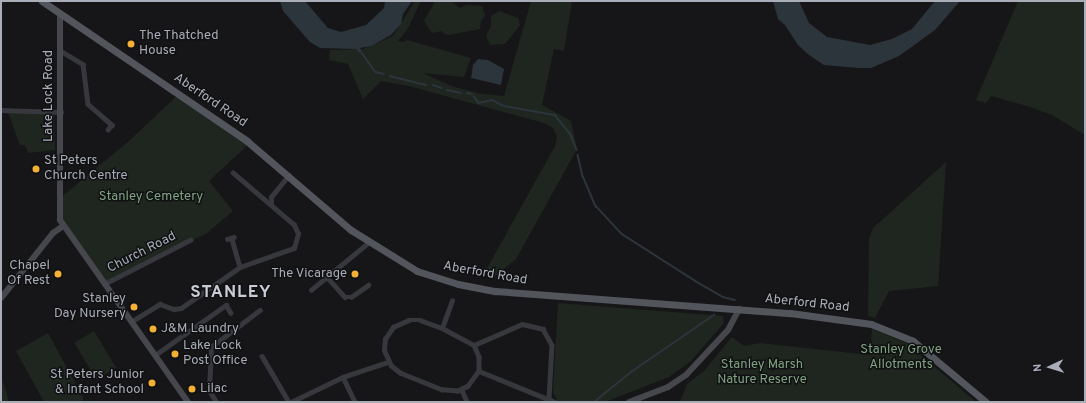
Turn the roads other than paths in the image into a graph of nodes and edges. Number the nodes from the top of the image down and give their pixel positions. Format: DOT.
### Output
graph roads {
  1 [pos="42,1"];
  2 [pos="60,13"];
  3 [pos="61,51"];
  4 [pos="1,110"];
  5 [pos="61,112"];
  6 [pos="108,130"];
  7 [pos="233,173"];
  8 [pos="289,175"];
  9 [pos="271,205"];
  10 [pos="62,227"];
  11 [pos="231,238"];
  12 [pos="190,240"];
  13 [pos="369,242"];
  14 [pos="240,267"];
  15 [pos="327,277"];
  16 [pos="104,284"];
  17 [pos="368,284"];
  18 [pos="311,290"];
  19 [pos="1,298"];
  20 [pos="452,301"];
  21 [pos="739,309"];
  22 [pos="260,310"];
  23 [pos="231,313"];
  24 [pos="132,322"];
  25 [pos="442,328"];
  26 [pos="474,345"];
  27 [pos="155,355"];
  28 [pos="262,356"];
  29 [pos="388,362"];
  30 [pos="479,371"];
  31 [pos="343,377"];
  32 [pos="462,390"];
  33 [pos="549,398"];
  34 [pos="188,402"];
  35 [pos="216,402"];
  36 [pos="290,402"];
  37 [pos="354,402"];
  38 [pos="467,402"];
  39 [pos="555,402"];
  40 [pos="629,402"];
  41 [pos="986,402"];
  1 -- 2 [label="main road, Aberford Road"];
  2 -- 3 [label="street, Lake Lock Road"];
  2 -- 8 [label="main road, Aberford Road"];
  3 -- 5 [label="street, Lake Lock Road"];
  3 -- 6 [label="street"];
  4 -- 5 [label="street"];
  5 -- 10 [label="street, Lake Lock Road"];
  7 -- 9 [label="street"];
  8 -- 9 [label="street"];
  8 -- 13 [label="main road, Aberford Road"];
  9 -- 14 [label="street"];
  10 -- 16 [label="street, Lake Lock Road"];
  10 -- 19 [label="street"];
  11 -- 14 [label="street"];
  12 -- 16 [label="street, Church Road"];
  13 -- 15 [label="street"];
  13 -- 21 [label="main road, Aberford Road"];
  14 -- 24 [label="street"];
  15 -- 17 [label="street"];
  15 -- 18 [label="street"];
  16 -- 24 [label="street, Lake Lock Road"];
  20 -- 25 [label="street"];
  21 -- 40 [label="street"];
  21 -- 41 [label="main road, Aberford Road"];
  22 -- 35 [label="street"];
  23 -- 27 [label="street"];
  24 -- 27 [label="street, Lake Lock Road"];
  25 -- 26 [label="street"];
  25 -- 29 [label="street"];
  26 -- 30 [label="street"];
  26 -- 33 [label="street"];
  27 -- 34 [label="street, Lake Lock Road"];
  28 -- 36 [label="street"];
  29 -- 31 [label="street"];
  29 -- 32 [label="street"];
  30 -- 32 [label="street"];
  30 -- 33 [label="street"];
  31 -- 36 [label="street"];
  31 -- 37 [label="street"];
  32 -- 38 [label="street"];
  33 -- 39 [label="street"];
}
